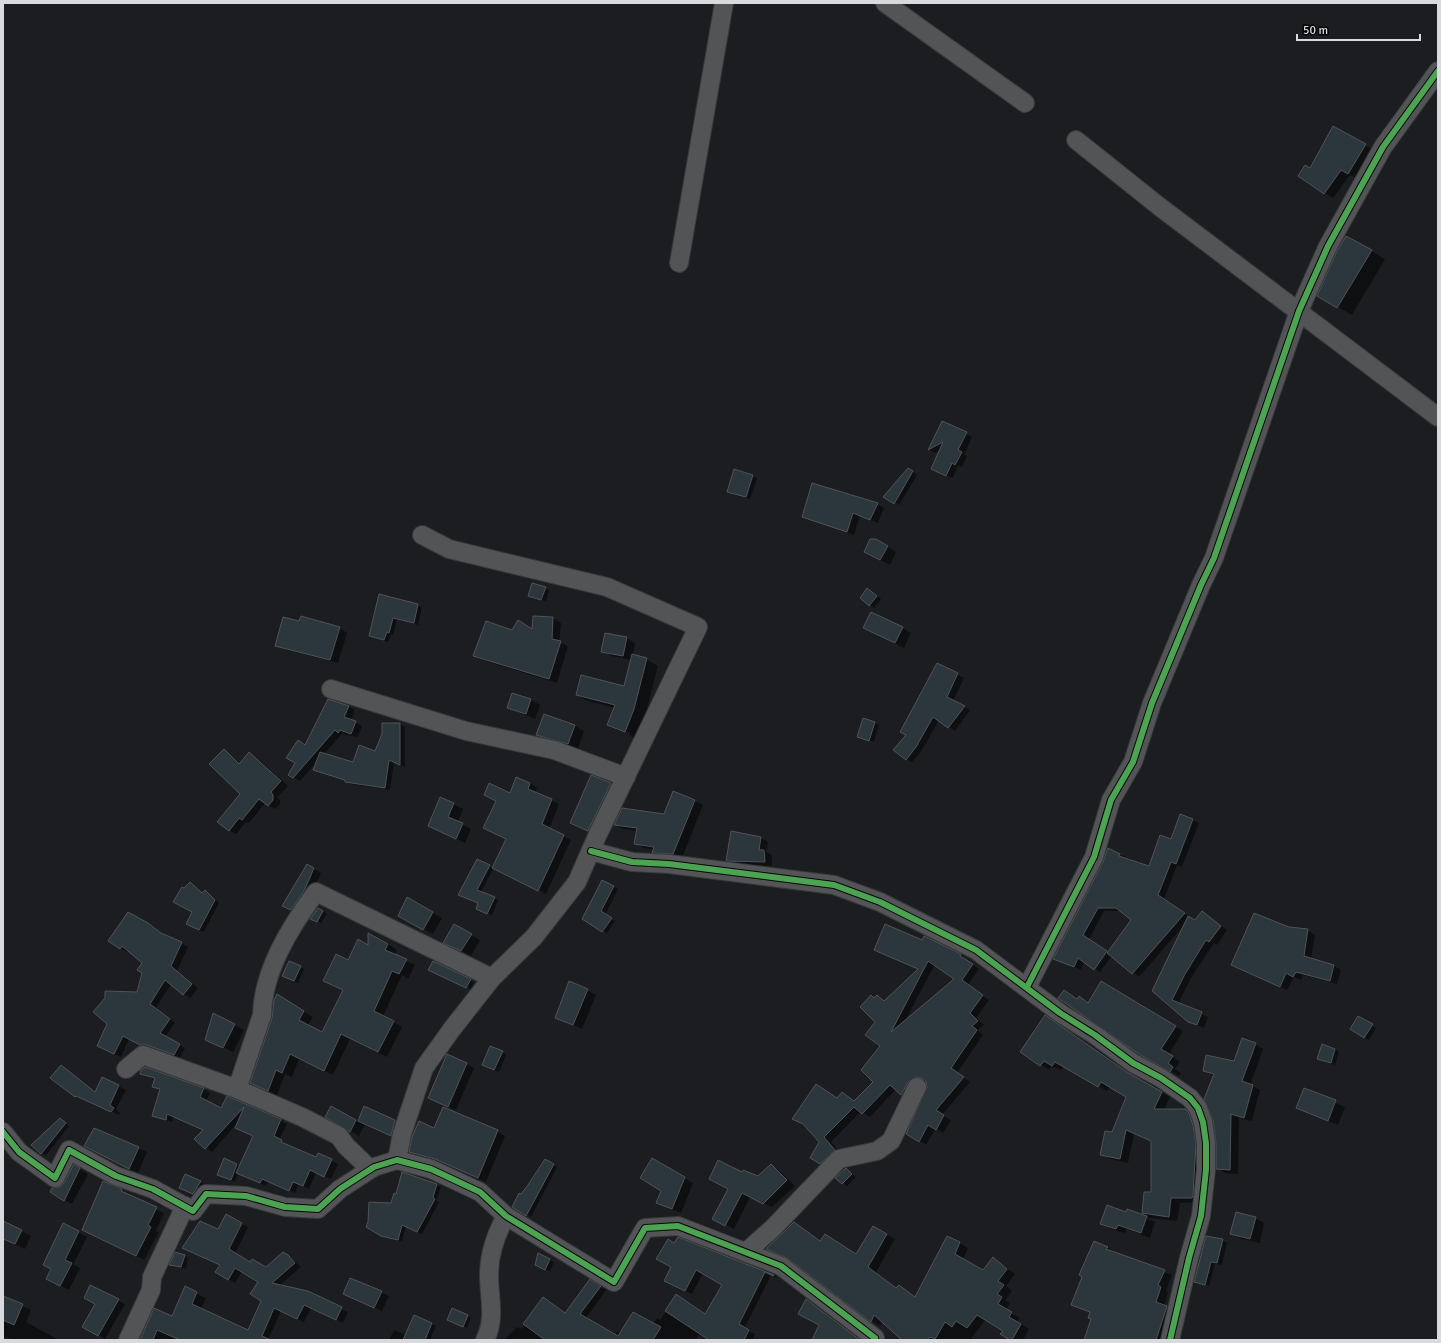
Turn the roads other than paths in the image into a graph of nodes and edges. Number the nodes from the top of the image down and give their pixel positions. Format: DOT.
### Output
graph roads {
  1 [pos="724,3"];
  2 [pos="885,3"];
  3 [pos="1438,71"];
  4 [pos="1025,103"];
  5 [pos="1076,140"];
  6 [pos="679,263"];
  7 [pos="1299,311"];
  8 [pos="1438,417"];
  9 [pos="422,535"];
  10 [pos="331,689"];
  11 [pos="626,777"];
  12 [pos="590,851"];
  13 [pos="492,978"];
  14 [pos="1027,987"];
  15 [pos="126,1069"];
  16 [pos="917,1087"];
  17 [pos="237,1089"];
  18 [pos="3,1132"];
  19 [pos="397,1160"];
  20 [pos="370,1169"];
  21 [pos="184,1206"];
  22 [pos="506,1216"];
  23 [pos="746,1252"];
  24 [pos="875,1338"];
  25 [pos="128,1340"];
  26 [pos="485,1340"];
  27 [pos="1170,1340"];
  1 -- 6 [label="street"];
  2 -- 4 [label="street"];
  3 -- 7 [label="street"];
  5 -- 7 [label="street"];
  7 -- 8 [label="street"];
  7 -- 14 [label="street"];
  9 -- 11 [label="street"];
  10 -- 11 [label="street"];
  11 -- 12 [label="street"];
  12 -- 13 [label="street"];
  12 -- 14 [label="street"];
  13 -- 17 [label="street"];
  13 -- 19 [label="street"];
  14 -- 27 [label="street"];
  15 -- 17 [label="street"];
  16 -- 23 [label="street"];
  17 -- 20 [label="street"];
  18 -- 21 [label="street"];
  19 -- 20 [label="street"];
  19 -- 22 [label="street"];
  20 -- 21 [label="street"];
  21 -- 25 [label="street"];
  22 -- 23 [label="street"];
  22 -- 26 [label="street"];
  23 -- 24 [label="street"];
}
